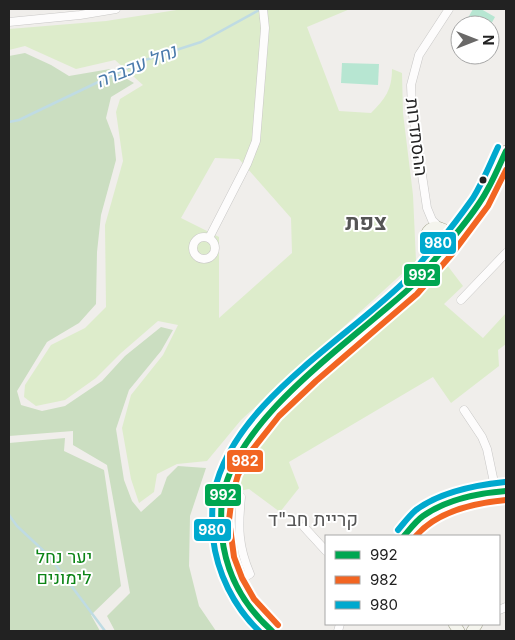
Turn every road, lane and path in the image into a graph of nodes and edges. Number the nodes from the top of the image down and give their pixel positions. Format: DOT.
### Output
graph roads {
  1 [pos="116,9"];
  2 [pos="264,9"];
  3 [pos="447,9"];
  4 [pos="9,22"];
  5 [pos="506,151"];
  6 [pos="426,203"];
  7 [pos="467,220"];
  8 [pos="442,229"];
  9 [pos="209,238"];
  10 [pos="426,238"];
  11 [pos="444,249"];
  12 [pos="506,252"];
  13 [pos="418,279"];
  14 [pos="461,300"];
  15 [pos="464,410"];
  16 [pos="501,492"];
  17 [pos="241,497"];
  18 [pos="304,527"];
  19 [pos="405,535"];
  20 [pos="325,550"];
  21 [pos="235,583"];
  22 [pos="272,631"];
  1 -- 4 [label="street"];
  2 -- 9 [label="street"];
  3 -- 6 [label="street, ההסתדרות"];
  5 -- 7 [label="street"];
  6 -- 8 [label="street, ההסתדרות"];
  6 -- 10 [label="street, ההסתדרות"];
  7 -- 8 [label="street"];
  7 -- 11 [label="street"];
  8 -- 10 [label="street"];
  8 -- 11 [label="street"];
  10 -- 11 [label="street"];
  10 -- 13 [label="street"];
  11 -- 13 [label="street"];
  12 -- 14 [label="street"];
  13 -- 21 [label="street"];
  15 -- 16 [label="street"];
  16 -- 19 [label="street"];
  17 -- 21 [label="street"];
  18 -- 20 [label="street"];
  21 -- 22 [label="street"];
}
